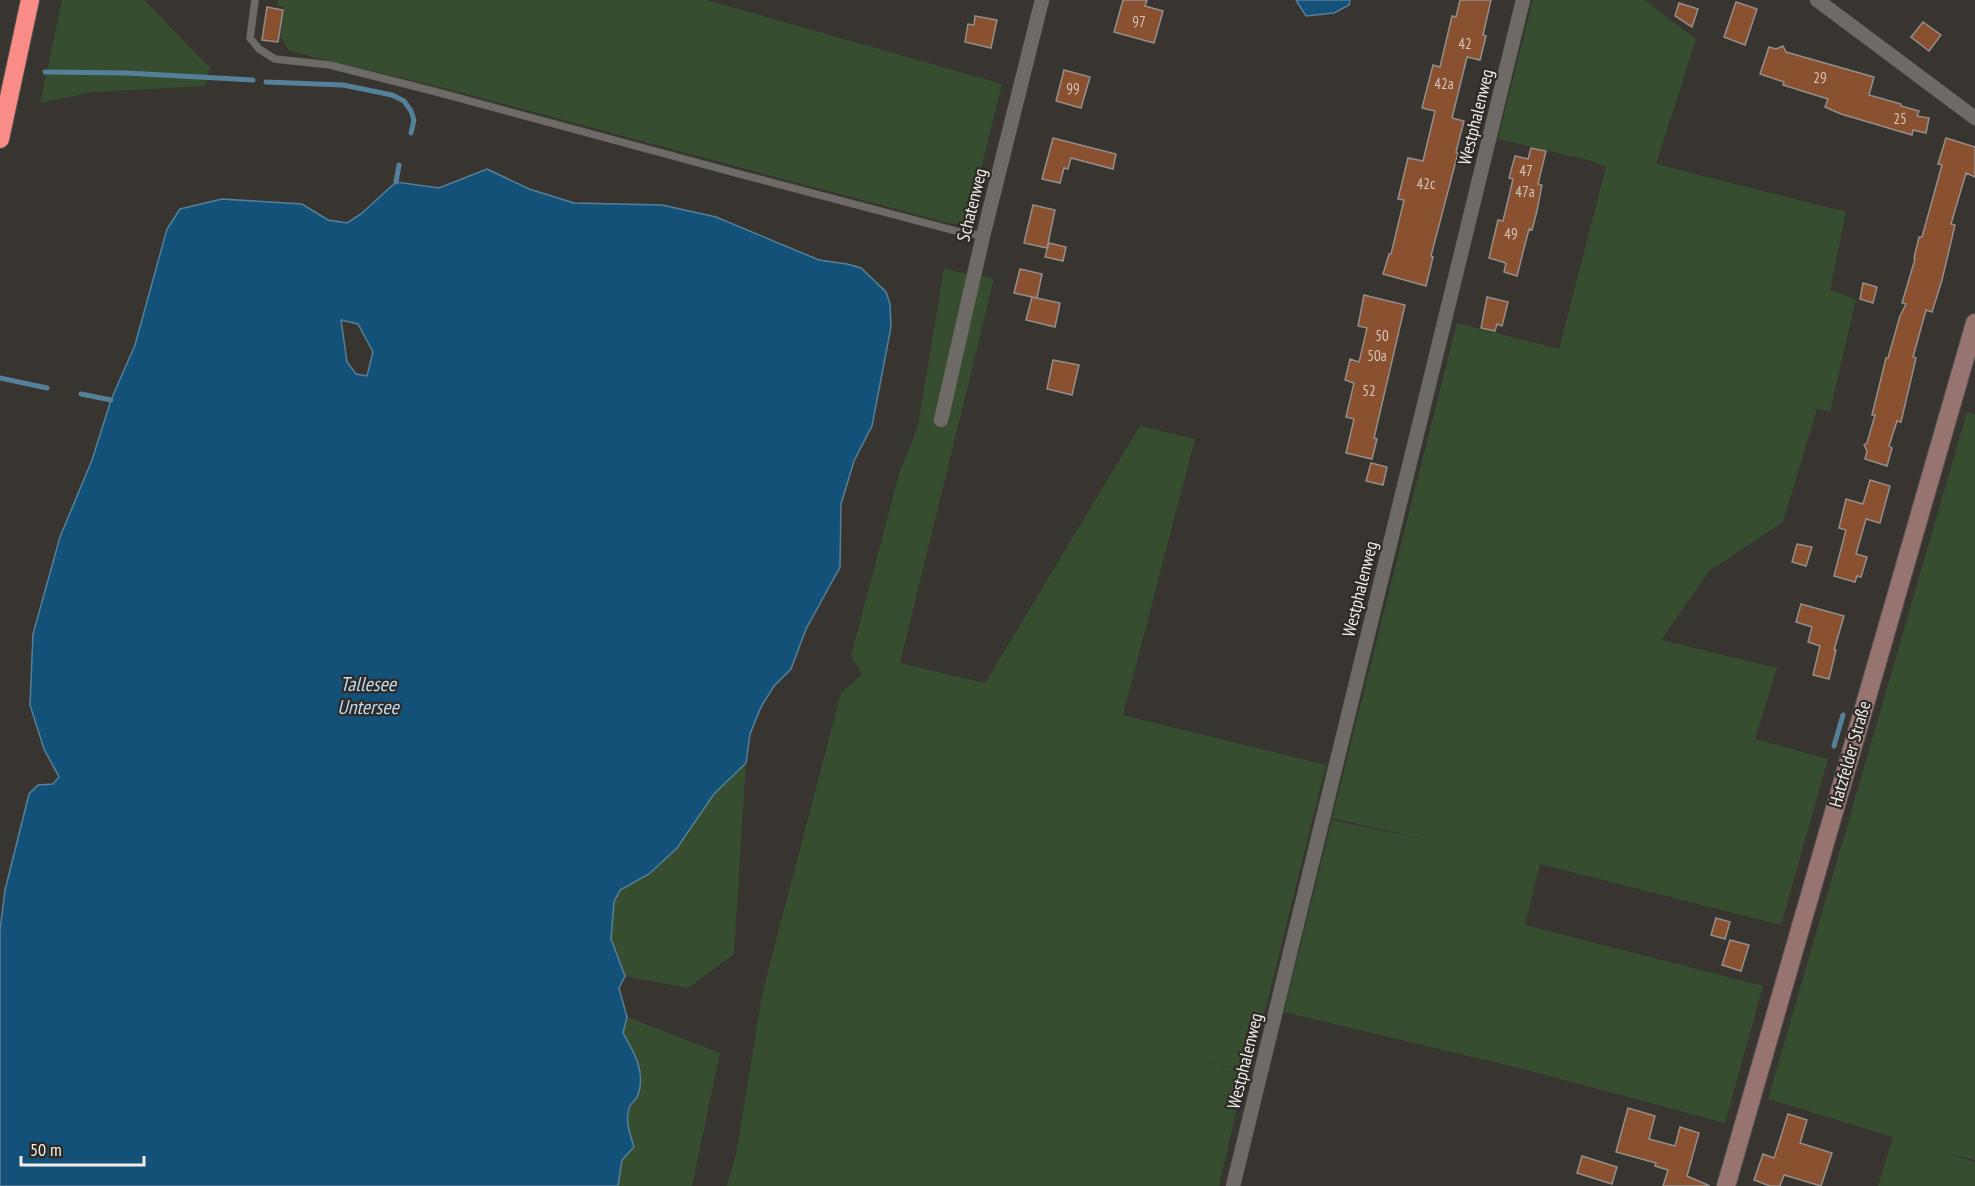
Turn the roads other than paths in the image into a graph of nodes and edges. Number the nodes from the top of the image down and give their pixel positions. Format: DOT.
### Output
graph roads {
  1 [pos="30,0"];
  2 [pos="255,0"];
  3 [pos="1042,0"];
  4 [pos="1523,0"];
  5 [pos="1816,0"];
  6 [pos="1975,118"];
  7 [pos="0,139"];
  8 [pos="983,236"];
  9 [pos="1975,322"];
  10 [pos="941,420"];
  11 [pos="1233,1186"];
  12 [pos="1726,1186"];
  1 -- 7 [label="highway"];
  2 -- 8 [label="lane"];
  3 -- 8 [label="street, Schatenweg"];
  4 -- 11 [label="street, Westphalenweg"];
  5 -- 6 [label="street"];
  8 -- 10 [label="street, Schatenweg"];
  9 -- 12 [label="street, Hatzfelder Straße"];
}
